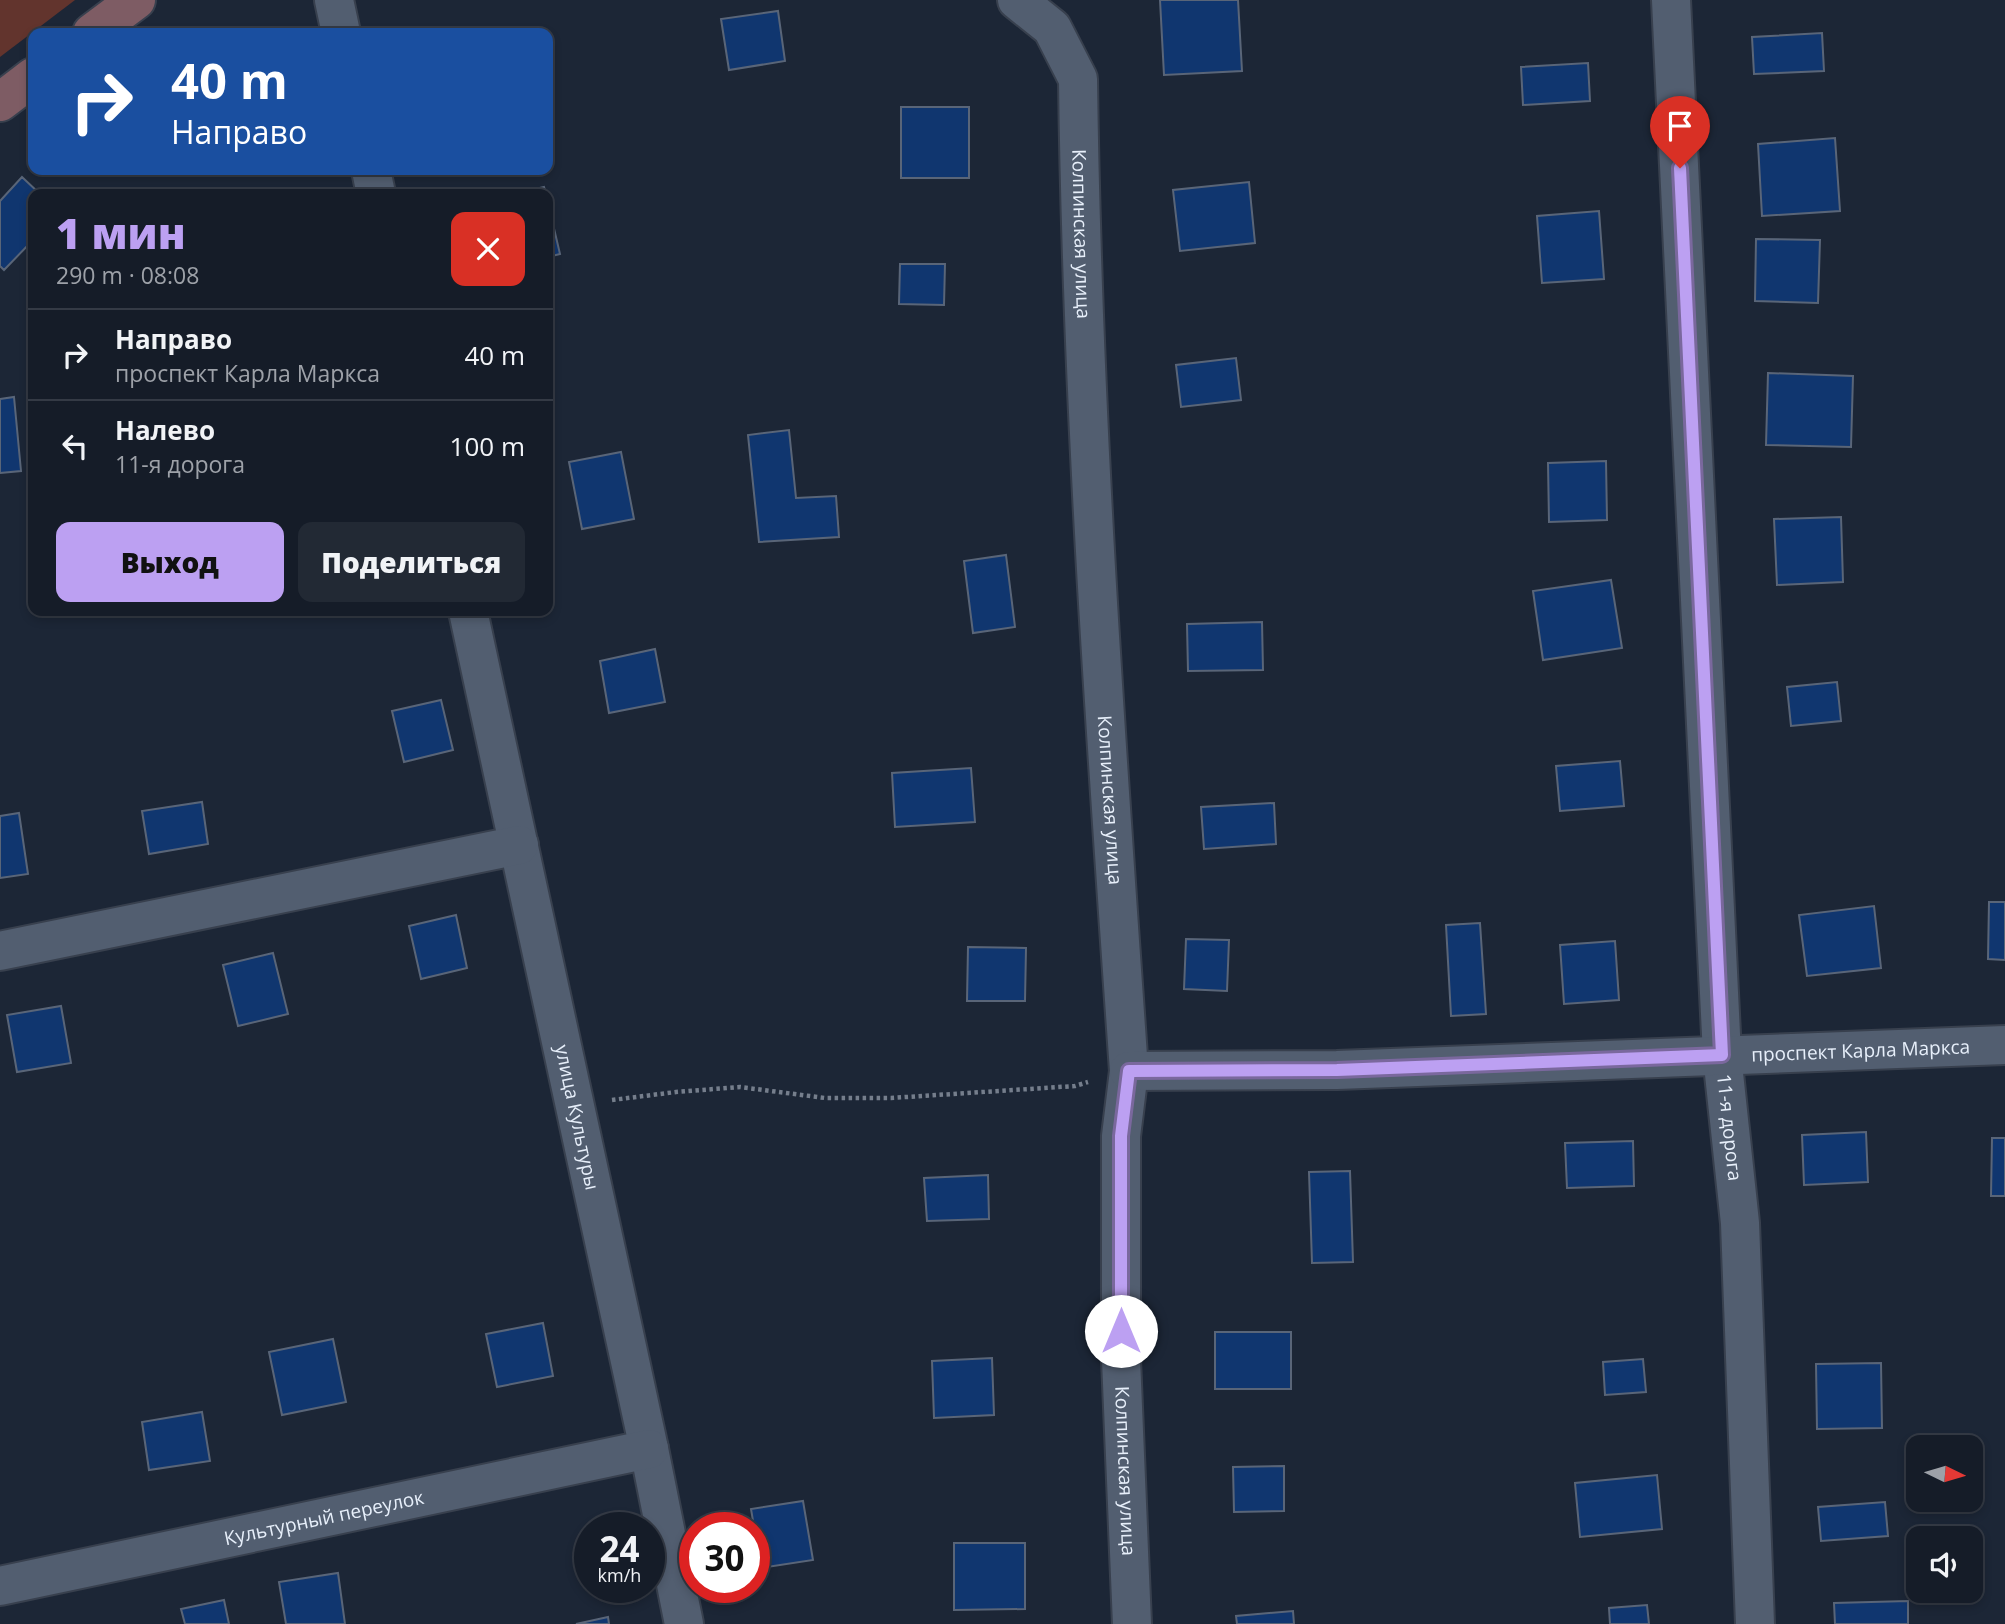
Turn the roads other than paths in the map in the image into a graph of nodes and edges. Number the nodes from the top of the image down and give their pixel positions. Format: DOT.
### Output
graph roads {
  1 [pos="136,0"];
  2 [pos="334,0"];
  3 [pos="1017,0"];
  4 [pos="1671,0"];
  5 [pos="99,28"];
  6 [pos="340,28"];
  7 [pos="28,81"];
  8 [pos="0,102"];
  9 [pos="469,616"];
  10 [pos="519,845"];
  11 [pos="0,951"];
  12 [pos="2005,1045"];
  13 [pos="1722,1055"];
  14 [pos="1129,1071"];
  15 [pos="649,1449"];
  16 [pos="0,1586"];
  17 [pos="684,1624"];
  18 [pos="1132,1624"];
  19 [pos="1755,1624"];
  1 -- 5 [label="street"];
  2 -- 6 [label="street"];
  3 -- 14 [label="street, Колпинская улица"];
  4 -- 13 [label="street, 11-я дорога"];
  7 -- 8 [label="street"];
  9 -- 10 [label="street, улица Культуры"];
  10 -- 11 [label="street"];
  10 -- 15 [label="street, улица Культуры"];
  12 -- 13 [label="street, проспект Карла Маркса"];
  13 -- 14 [label="street, проспект Карла Маркса"];
  13 -- 19 [label="street, 11-я дорога"];
  14 -- 18 [label="street, Колпинская улица"];
  15 -- 16 [label="street, Культурный переулок"];
  15 -- 17 [label="street, улица Культуры"];
}
